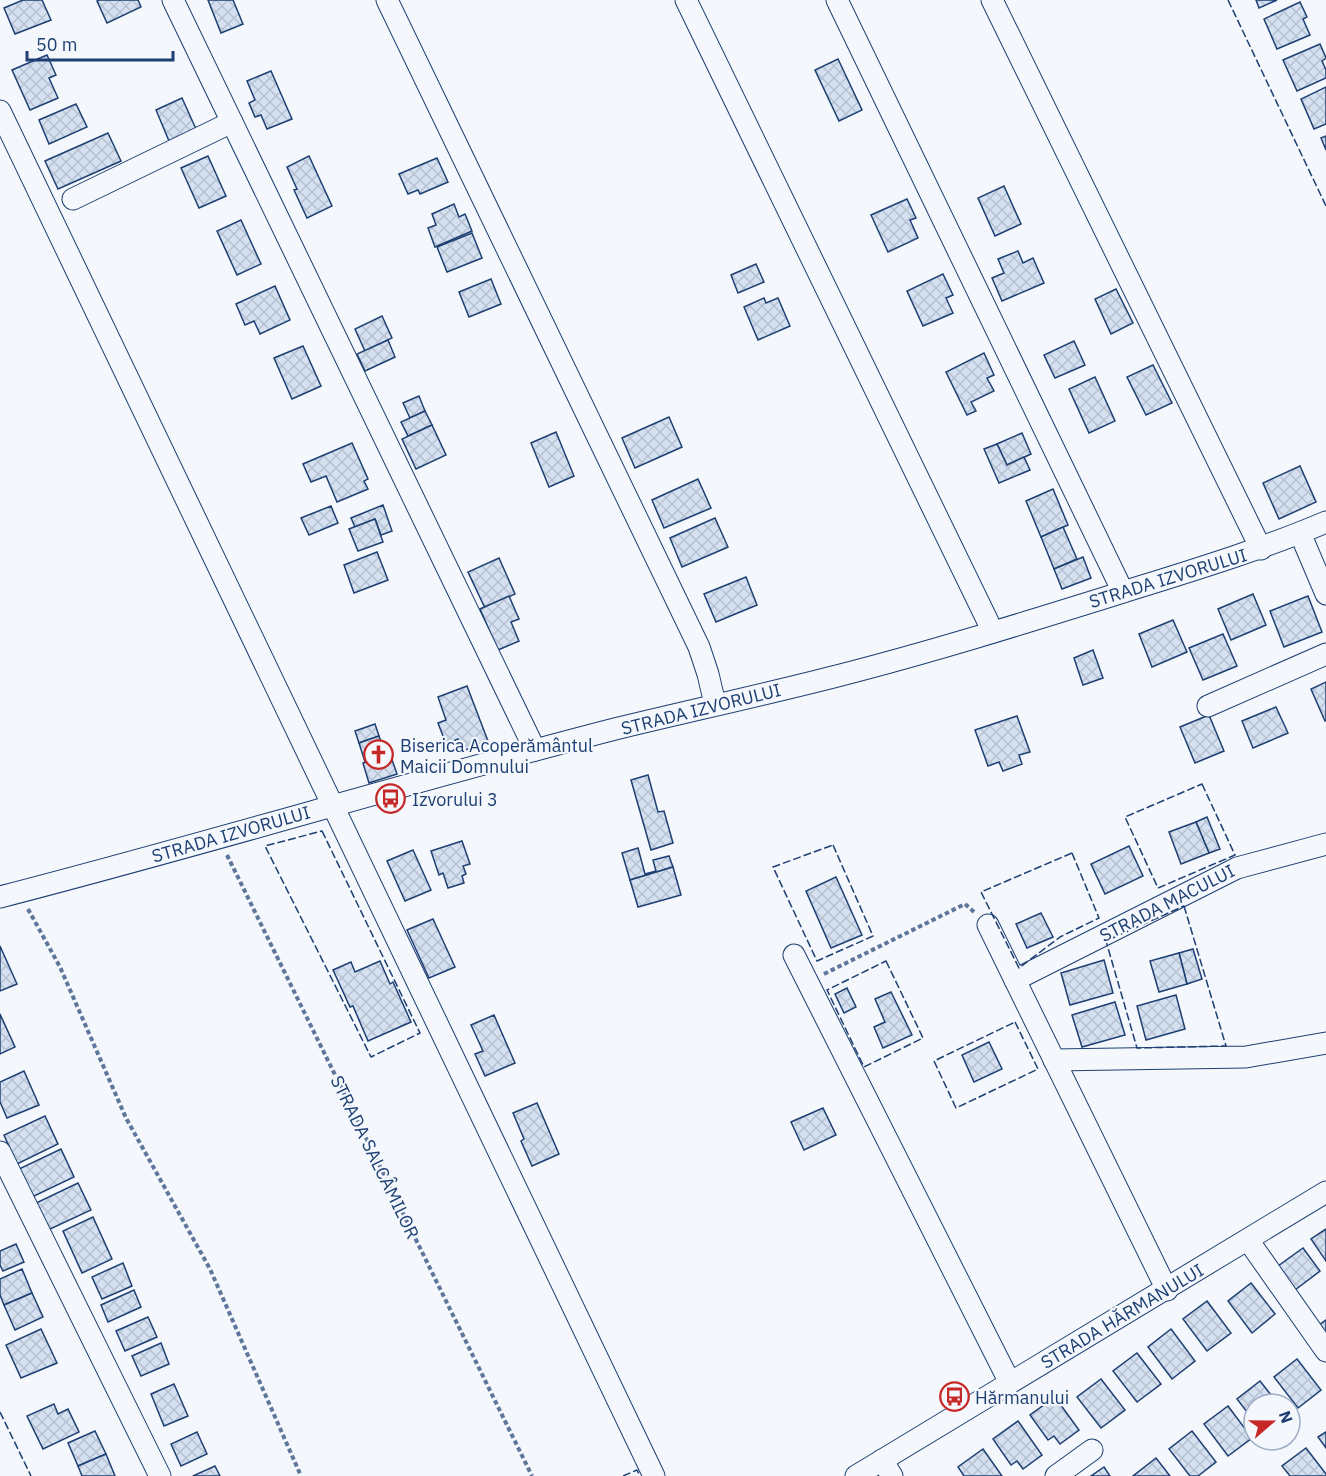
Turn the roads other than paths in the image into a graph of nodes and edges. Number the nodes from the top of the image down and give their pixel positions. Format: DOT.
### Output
graph roads {
  1 [pos="173,0"];
  2 [pos="387,0"];
  3 [pos="686,0"];
  4 [pos="837,0"];
  5 [pos="992,0"];
  6 [pos="0,111"];
  7 [pos="232,122"];
  8 [pos="73,199"];
  9 [pos="1326,522"];
  10 [pos="1300,533"];
  11 [pos="1261,549"];
  12 [pos="1123,592"];
  13 [pos="1326,594"];
  14 [pos="993,632"];
  15 [pos="1326,654"];
  16 [pos="715,704"];
  17 [pos="1208,706"];
  18 [pos="535,750"];
  19 [pos="332,805"];
  20 [pos="1326,844"];
  21 [pos="9,895"];
  22 [pos="988,925"];
  23 [pos="794,955"];
  24 [pos="1016,980"];
  25 [pos="1326,1043"];
  26 [pos="1054,1060"];
  27 [pos="0,1152"];
  28 [pos="1326,1192"];
  29 [pos="1248,1240"];
  30 [pos="1167,1290"];
  31 [pos="1326,1351"];
  32 [pos="1010,1383"];
  33 [pos="1092,1450"];
  34 [pos="887,1468"];
  35 [pos="160,1476"];
  36 [pos="654,1476"];
  37 [pos="856,1476"];
  38 [pos="1056,1476"];
  1 -- 7 [label="street"];
  2 -- 16 [label="street"];
  3 -- 14 [label="street"];
  4 -- 12 [label="street"];
  5 -- 11 [label="street"];
  6 -- 19 [label="street"];
  7 -- 8 [label="street"];
  7 -- 18 [label="street"];
  9 -- 10 [label="street, STRADA IZVORULUI"];
  10 -- 11 [label="street, STRADA IZVORULUI"];
  10 -- 13 [label="street"];
  11 -- 12 [label="street, STRADA IZVORULUI"];
  12 -- 14 [label="street, STRADA IZVORULUI"];
  14 -- 16 [label="street, STRADA IZVORULUI"];
  15 -- 17 [label="street"];
  16 -- 18 [label="street, STRADA IZVORULUI"];
  18 -- 19 [label="street, STRADA IZVORULUI"];
  19 -- 21 [label="street, STRADA IZVORULUI"];
  19 -- 36 [label="street"];
  20 -- 24 [label="street, STRADA MACULUI"];
  22 -- 24 [label="street"];
  23 -- 32 [label="street"];
  24 -- 26 [label="street"];
  25 -- 26 [label="street"];
  26 -- 30 [label="street"];
  27 -- 35 [label="street"];
  28 -- 29 [label="street, STRADA HĂRMANULUI"];
  29 -- 30 [label="street, STRADA HĂRMANULUI"];
  29 -- 31 [label="street"];
  30 -- 32 [label="street, STRADA HĂRMANULUI"];
  32 -- 34 [label="street, STRADA HĂRMANULUI"];
  33 -- 38 [label="street"];
  34 -- 37 [label="street, STRADA HĂRMANULUI"];
}
